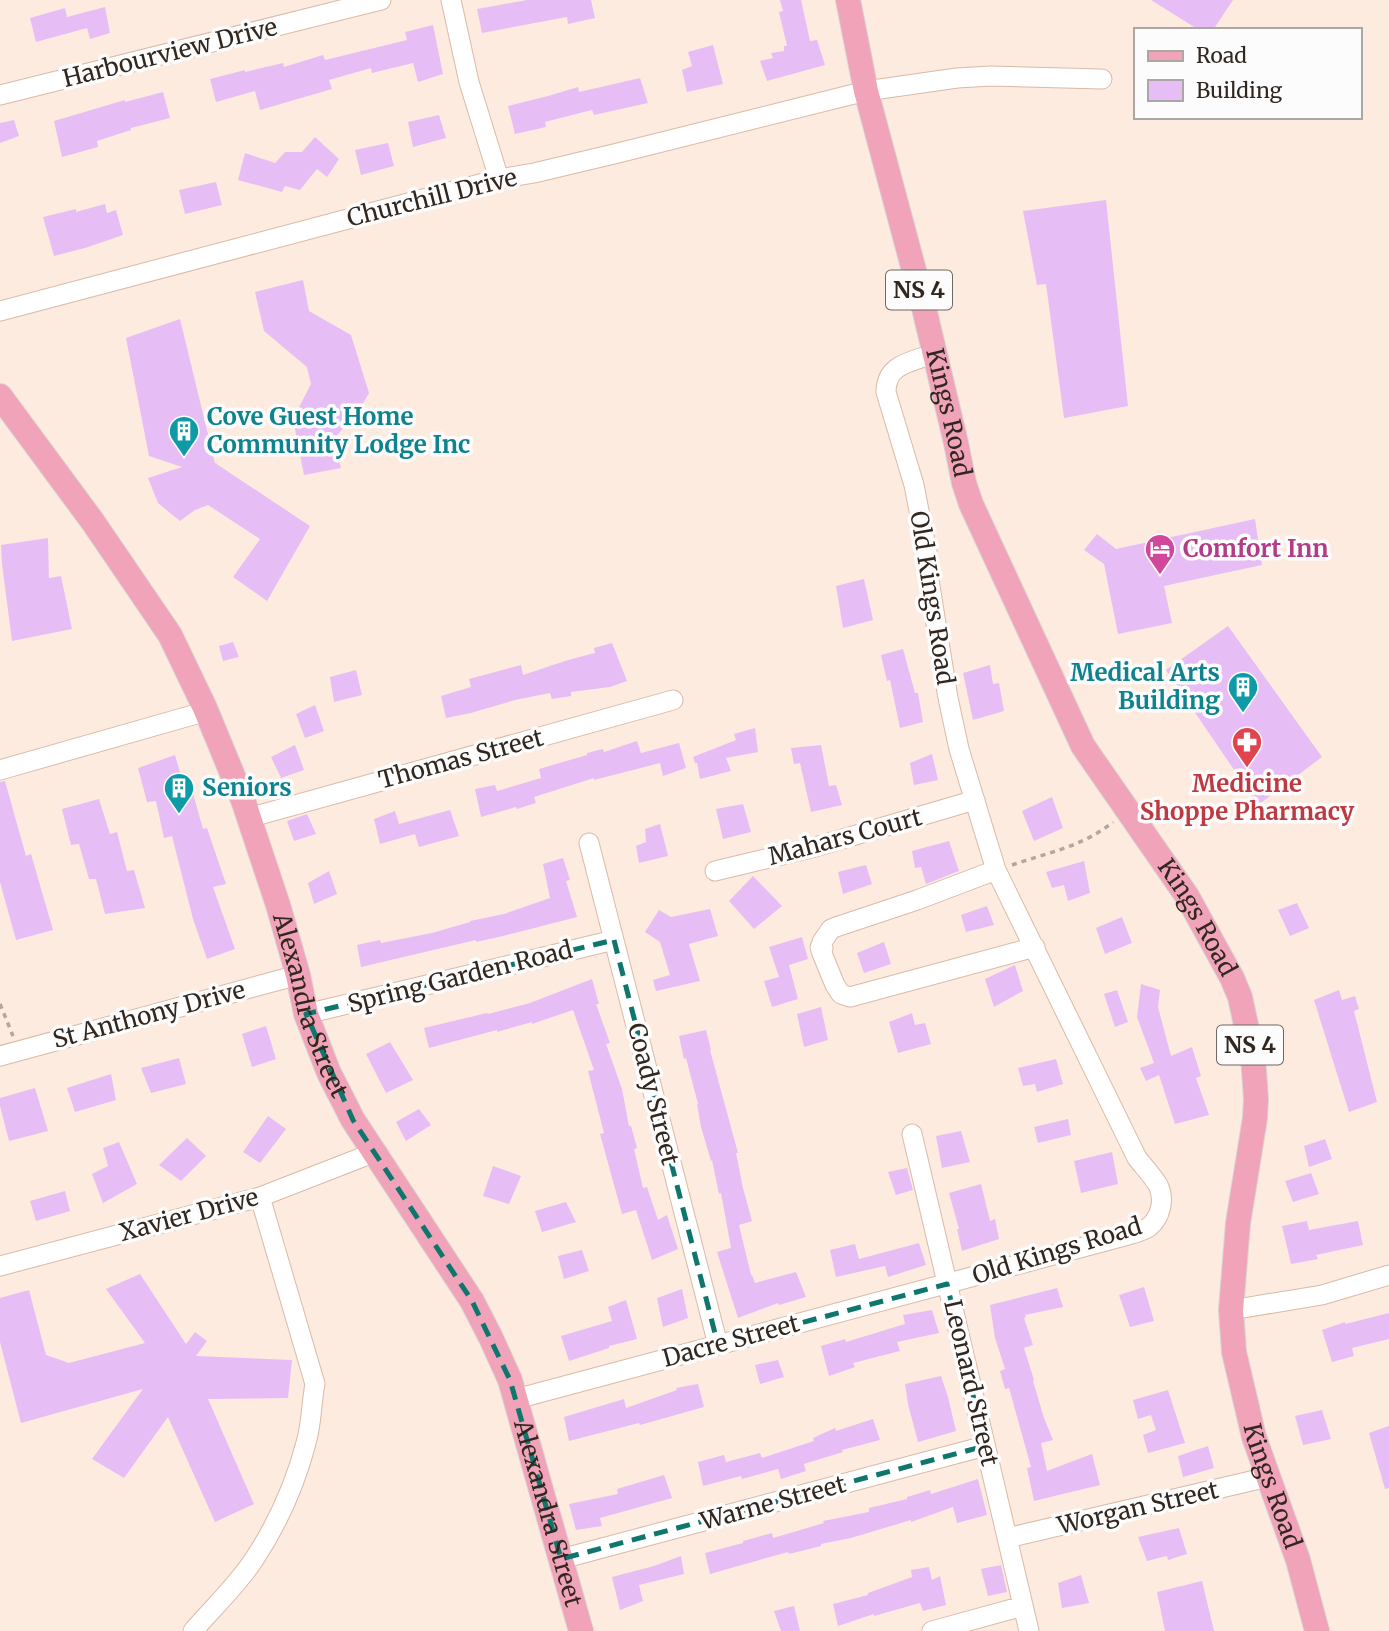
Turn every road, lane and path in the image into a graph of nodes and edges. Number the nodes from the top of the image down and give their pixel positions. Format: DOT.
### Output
graph roads {
  1 [pos="381,0"];
  2 [pos="451,0"];
  3 [pos="848,0"];
  4 [pos="1102,79"];
  5 [pos="866,91"];
  6 [pos="0,95"];
  7 [pos="499,179"];
  8 [pos="0,311"];
  9 [pos="934,353"];
  10 [pos="0,396"];
  11 [pos="673,701"];
  12 [pos="207,711"];
  13 [pos="0,770"];
  14 [pos="975,800"];
  15 [pos="1128,811"];
  16 [pos="248,818"];
  17 [pos="589,843"];
  18 [pos="996,870"];
  19 [pos="715,871"];
  20 [pos="614,940"];
  21 [pos="1035,947"];
  22 [pos="298,975"];
  23 [pos="0,1004"];
  24 [pos="306,1014"];
  25 [pos="20,1051"];
  26 [pos="0,1056"];
  27 [pos="912,1134"];
  28 [pos="373,1153"];
  29 [pos="260,1197"];
  30 [pos="0,1266"];
  31 [pos="1389,1275"];
  32 [pos="947,1284"];
  33 [pos="1231,1310"];
  34 [pos="718,1345"];
  35 [pos="516,1399"];
  36 [pos="985,1446"];
  37 [pos="1268,1477"];
  38 [pos="1007,1538"];
  39 [pos="561,1559"];
  40 [pos="1023,1606"];
  41 [pos="193,1631"];
  42 [pos="581,1631"];
  43 [pos="932,1631"];
  44 [pos="1029,1631"];
  45 [pos="1317,1631"];
  1 -- 6 [label="street, Harbourview Drive"];
  2 -- 7 [label="street"];
  3 -- 5 [label="main road, Kings Road / NS 4"];
  4 -- 5 [label="street, Churchill Drive"];
  5 -- 7 [label="street, Churchill Drive"];
  5 -- 9 [label="main road, Kings Road / NS 4"];
  7 -- 8 [label="street, Churchill Drive"];
  9 -- 14 [label="street, Old Kings Road"];
  9 -- 15 [label="main road, Kings Road / NS 4"];
  10 -- 12 [label="main road, Alexandra Street"];
  11 -- 16 [label="street, Thomas Street"];
  12 -- 13 [label="street"];
  12 -- 16 [label="main road, Alexandra Street"];
  14 -- 18 [label="street, Old Kings Road"];
  14 -- 19 [label="street, Mahars Court"];
  15 -- 18 [label="path"];
  15 -- 33 [label="main road, Kings Road / NS 4"];
  16 -- 22 [label="main road, Alexandra Street"];
  17 -- 20 [label="street, Coady Street"];
  18 -- 21 [label="street, Old Kings Road"];
  18 -- 21 [label="street"];
  20 -- 24 [label="street, Spring Garden Road"];
  20 -- 34 [label="street, Coady Street"];
  21 -- 32 [label="street, Old Kings Road"];
  22 -- 24 [label="main road, Alexandra Street"];
  22 -- 25 [label="street, St Anthony Drive"];
  23 -- 25 [label="path"];
  24 -- 28 [label="main road, Alexandra Street"];
  25 -- 26 [label="street, St Anthony Drive"];
  27 -- 32 [label="street, Leonard Street"];
  28 -- 29 [label="street, Xavier Drive"];
  28 -- 35 [label="main road, Alexandra Street"];
  29 -- 30 [label="street, Xavier Drive"];
  29 -- 41 [label="street"];
  31 -- 33 [label="street"];
  32 -- 34 [label="street, Dacre Street"];
  32 -- 36 [label="street, Leonard Street"];
  33 -- 37 [label="main road, Kings Road / NS 4"];
  34 -- 35 [label="street, Dacre Street"];
  35 -- 39 [label="main road, Alexandra Street"];
  36 -- 38 [label="street, Leonard Street"];
  36 -- 39 [label="street, Warne Street"];
  37 -- 38 [label="street, Worgan Street"];
  37 -- 45 [label="main road, Kings Road / NS 4"];
  38 -- 40 [label="street, Leonard Street"];
  39 -- 42 [label="main road, Alexandra Street"];
  40 -- 43 [label="street"];
  40 -- 44 [label="street, Leonard Street"];
}
